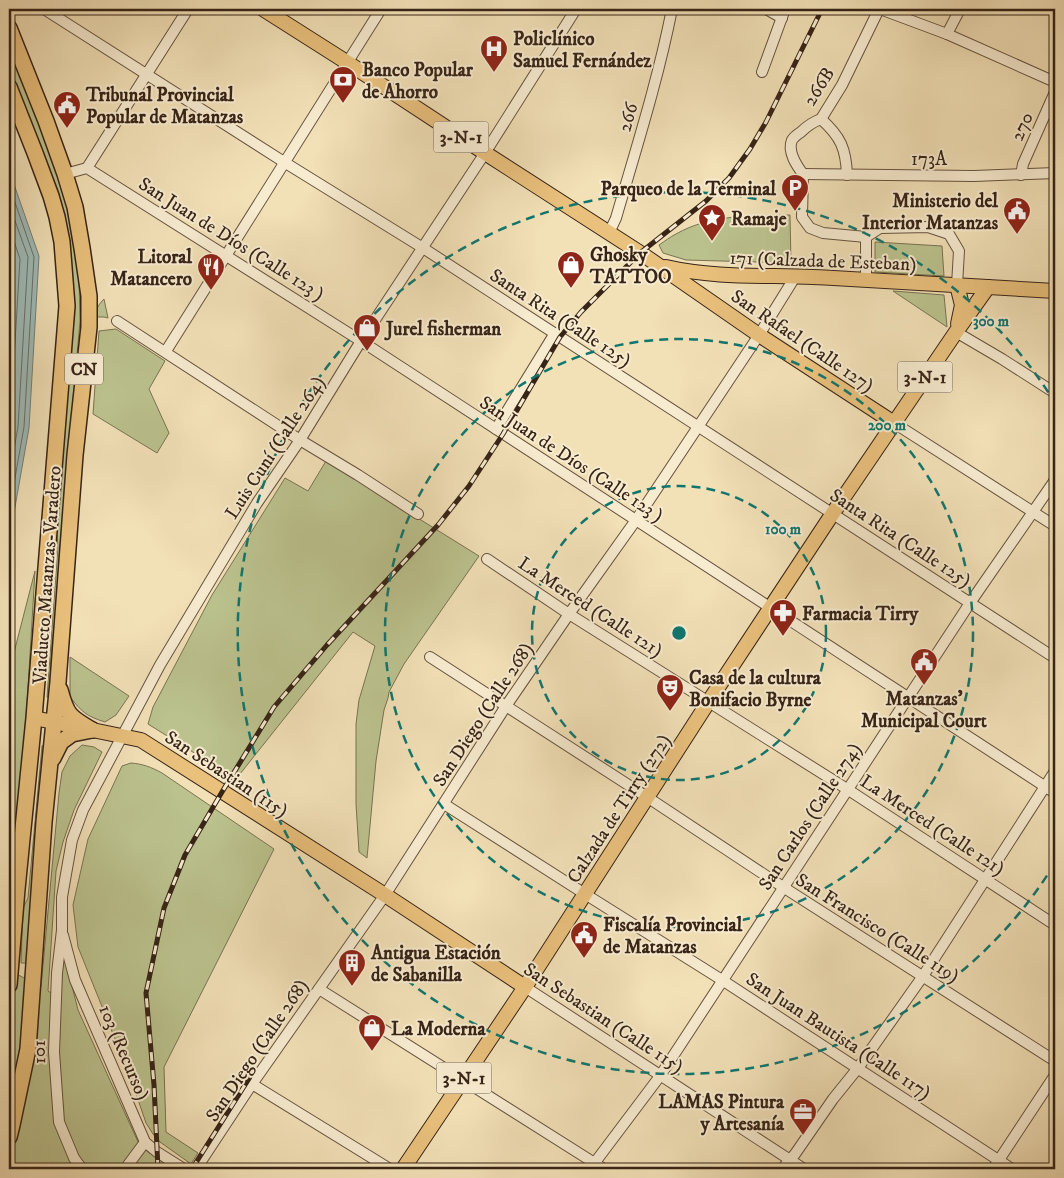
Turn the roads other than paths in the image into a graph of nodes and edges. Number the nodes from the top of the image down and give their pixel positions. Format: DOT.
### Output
graph roads {
  1 [pos="44,9"];
  2 [pos="188,9"];
  3 [pos="263,9"];
  4 [pos="381,9"];
  5 [pos="576,9"];
  6 [pos="672,9"];
  7 [pos="766,9"];
  8 [pos="880,9"];
  9 [pos="960,9"];
  10 [pos="784,13"];
  11 [pos="9,28"];
  12 [pos="947,34"];
  13 [pos="348,63"];
  14 [pos="762,72"];
  15 [pos="147,74"];
  16 [pos="1055,85"];
  17 [pos="9,87"];
  18 [pos="821,119"];
  19 [pos="485,153"];
  20 [pos="284,162"];
  21 [pos="87,168"];
  22 [pos="65,174"];
  23 [pos="802,174"];
  24 [pos="1055,174"];
  25 [pos="847,175"];
  26 [pos="1020,175"];
  27 [pos="609,233"];
  28 [pos="866,237"];
  29 [pos="423,248"];
  30 [pos="227,255"];
  31 [pos="658,265"];
  32 [pos="795,276"];
  33 [pos="866,280"];
  34 [pos="960,285"];
  35 [pos="988,287"];
  36 [pos="1055,291"];
  37 [pos="965,318"];
  38 [pos="117,321"];
  39 [pos="956,332"];
  40 [pos="555,333"];
  41 [pos="759,334"];
  42 [pos="361,341"];
  43 [pos="166,351"];
  44 [pos="1055,393"];
  45 [pos="894,423"];
  46 [pos="698,427"];
  47 [pos="496,429"];
  48 [pos="300,440"];
  49 [pos="1055,480"];
  50 [pos="1034,512"];
  51 [pos="833,513"];
  52 [pos="418,514"];
  53 [pos="636,520"];
  54 [pos="1055,526"];
  55 [pos="487,560"];
  56 [pos="970,603"];
  57 [pos="771,608"];
  58 [pos="569,614"];
  59 [pos="430,657"];
  60 [pos="1055,658"];
  61 [pos="58,682"];
  62 [pos="908,697"];
  63 [pos="709,701"];
  64 [pos="506,706"];
  65 [pos="34,718"];
  66 [pos="54,722"];
  67 [pos="92,730"];
  68 [pos="123,736"];
  69 [pos="50,764"];
  70 [pos="1055,771"];
  71 [pos="1045,787"];
  72 [pos="847,789"];
  73 [pos="1055,793"];
  74 [pos="647,797"];
  75 [pos="444,804"];
  76 [pos="986,880"];
  77 [pos="783,887"];
  78 [pos="585,894"];
  79 [pos="385,895"];
  80 [pos="1055,925"];
  81 [pos="62,930"];
  82 [pos="923,976"];
  83 [pos="722,980"];
  84 [pos="9,985"];
  85 [pos="525,987"];
  86 [pos="318,989"];
  87 [pos="1055,1061"];
  88 [pos="858,1068"];
  89 [pos="1055,1075"];
  90 [pos="660,1076"];
  91 [pos="463,1081"];
  92 [pos="252,1084"];
  93 [pos="9,1137"];
  94 [pos="145,1142"];
  95 [pos="789,1160"];
  96 [pos="996,1165"];
  97 [pos="592,1166"];
  98 [pos="82,1169"];
  99 [pos="125,1169"];
  100 [pos="184,1169"];
  101 [pos="196,1169"];
  102 [pos="390,1169"];
  103 [pos="403,1169"];
  104 [pos="604,1169"];
  105 [pos="782,1169"];
  106 [pos="804,1169"];
  107 [pos="1012,1169"];
  1 -- 15 [label="street, Santa Rita (Calle 125)"];
  2 -- 15 [label="street"];
  3 -- 13 [label="main road, 3-N-1"];
  4 -- 13 [label="street"];
  5 -- 19 [label="street, Luis Cuní (Calle 264)"];
  6 -- 27 [label="street, 266"];
  7 -- 10 [label="street"];
  8 -- 12 [label="street"];
  8 -- 18 [label="street, 266B"];
  9 -- 12 [label="street"];
  10 -- 14 [label="street"];
  11 -- 22 [label="highway, Viaducto Matanzas-Varadero / CN"];
  12 -- 16 [label="street"];
  13 -- 19 [label="main road, 3-N-1"];
  13 -- 20 [label="street"];
  15 -- 20 [label="street, Santa Rita (Calle 125)"];
  15 -- 21 [label="street"];
  16 -- 26 [label="street, 270"];
  17 -- 65 [label="highway, Viaducto Matanzas-Varadero / CN"];
  18 -- 23 [label="street, 266B"];
  18 -- 25 [label="street"];
  19 -- 27 [label="main road, 3-N-1"];
  19 -- 29 [label="street, Luis Cuní (Calle 264)"];
  20 -- 29 [label="street, Santa Rita (Calle 125)"];
  20 -- 30 [label="street"];
  21 -- 22 [label="street"];
  21 -- 30 [label="street, San Juan de Díos (Calle 123 )"];
  22 -- 61 [label="highway, Viaducto Matanzas-Varadero / CN"];
  23 -- 25 [label="street, 173A"];
  23 -- 28 [label="street"];
  24 -- 26 [label="street, 173A"];
  25 -- 26 [label="street, 173A"];
  27 -- 31 [label="main road, 3-N-1"];
  28 -- 33 [label="street"];
  28 -- 34 [label="street"];
  29 -- 40 [label="street, Santa Rita (Calle 125)"];
  29 -- 42 [label="street, Luis Cuní (Calle 264)"];
  30 -- 42 [label="street, San Juan de Díos (Calle 123 )"];
  30 -- 43 [label="street"];
  31 -- 32 [label="main road, 171 (Calzada de Esteban) / 3-N-1"];
  31 -- 41 [label="main road, San Rafael (Calle 127)"];
  32 -- 33 [label="main road, 171 (Calzada de Esteban) / 3-N-1"];
  32 -- 41 [label="street, San Diego (Calle 268)"];
  33 -- 34 [label="main road, 171 (Calzada de Esteban) / 3-N-1"];
  34 -- 35 [label="main road, 171 (Calzada de Esteban) / 3-N-1"];
  34 -- 37 [label="main road"];
  34 -- 39 [label="main road, 3-N-1"];
  35 -- 36 [label="main road, 171 (Calzada de Esteban)"];
  35 -- 37 [label="main road, 3-N-1"];
  37 -- 39 [label="main road, Calzada de Tirry (272) / 3-N-1"];
  38 -- 43 [label="street"];
  39 -- 44 [label="street"];
  39 -- 45 [label="main road, Calzada de Tirry (272) / 3-N-1"];
  40 -- 46 [label="street, Santa Rita (Calle 125)"];
  40 -- 47 [label="street"];
  41 -- 45 [label="main road, San Rafael (Calle 127)"];
  41 -- 46 [label="street, San Diego (Calle 268)"];
  42 -- 47 [label="street, San Juan de Díos (Calle 123 )"];
  42 -- 48 [label="street, Luis Cuní (Calle 264)"];
  43 -- 48 [label="street"];
  45 -- 50 [label="street, San Rafael (Calle 127)"];
  45 -- 51 [label="main road, Calzada de Tirry (272) / 3-N-1"];
  46 -- 51 [label="street, Santa Rita (Calle 125)"];
  46 -- 53 [label="street, San Diego (Calle 268)"];
  47 -- 53 [label="street, San Juan de Díos (Calle 123 )"];
  48 -- 52 [label="street"];
  48 -- 68 [label="street, Luis Cuní (Calle 264)"];
  49 -- 50 [label="street, San Carlos (Calle 274)"];
  50 -- 54 [label="street, San Rafael (Calle 127)"];
  50 -- 56 [label="street, San Carlos (Calle 274)"];
  51 -- 56 [label="street, Santa Rita (Calle 125)"];
  51 -- 57 [label="main road, Calzada de Tirry (272) / 3-N-1"];
  53 -- 57 [label="street, San Juan de Díos (Calle 123 )"];
  53 -- 58 [label="street, San Diego (Calle 268)"];
  55 -- 58 [label="street, La Merced (Calle 121)"];
  56 -- 60 [label="street, Santa Rita (Calle 125)"];
  56 -- 62 [label="street, San Carlos (Calle 274)"];
  57 -- 62 [label="street, San Juan de Díos (Calle 123 )"];
  57 -- 63 [label="main road, Calzada de Tirry (272) / 3-N-1"];
  58 -- 63 [label="street, La Merced (Calle 121)"];
  58 -- 64 [label="street, San Diego (Calle 268)"];
  59 -- 64 [label="street, San Francisco (Calle 119)"];
  61 -- 66 [label="highway, Viaducto Matanzas-Varadero / CN"];
  61 -- 67 [label="highway"];
  62 -- 71 [label="street, San Juan de Díos (Calle 123 )"];
  62 -- 72 [label="street, San Carlos (Calle 274)"];
  63 -- 72 [label="street, La Merced (Calle 121)"];
  63 -- 74 [label="main road, Calzada de Tirry (272) / 3-N-1"];
  64 -- 74 [label="street, San Francisco (Calle 119)"];
  64 -- 75 [label="street, San Diego (Calle 268)"];
  65 -- 66 [label="main road, San Sebastian (115)"];
  65 -- 84 [label="highway, Viaducto Matanzas-Varadero / CN"];
  66 -- 67 [label="main road, San Sebastian (115)"];
  66 -- 69 [label="highway, Viaducto Matanzas-Varadero / CN"];
  67 -- 68 [label="main road, San Sebastian (115)"];
  67 -- 69 [label="highway"];
  68 -- 79 [label="main road, San Sebastian (115)"];
  68 -- 81 [label="street, Luis Cuní (Calle 264)"];
  69 -- 93 [label="highway, Viaducto Matanzas-Varadero / CN"];
  70 -- 71 [label="street"];
  71 -- 73 [label="street, San Juan de Díos (Calle 123 )"];
  71 -- 76 [label="street"];
  72 -- 76 [label="street, La Merced (Calle 121)"];
  72 -- 77 [label="street, San Carlos (Calle 274)"];
  74 -- 77 [label="street, San Francisco (Calle 119)"];
  74 -- 78 [label="main road, Calzada de Tirry (272) / 3-N-1"];
  75 -- 78 [label="street, San Juan Bautista (Calle 117)"];
  75 -- 79 [label="street, San Diego (Calle 268)"];
  76 -- 80 [label="street, La Merced (Calle 121)"];
  76 -- 82 [label="street"];
  77 -- 82 [label="street, San Francisco (Calle 119)"];
  77 -- 83 [label="street, San Carlos (Calle 274)"];
  78 -- 83 [label="street, San Juan Bautista (Calle 117)"];
  78 -- 85 [label="main road, Calzada de Tirry (272) / 3-N-1"];
  79 -- 85 [label="main road, San Sebastian (Calle 115)"];
  79 -- 86 [label="street, San Diego (Calle 268)"];
  81 -- 94 [label="street, 103 (Recurso)"];
  81 -- 98 [label="street, 101"];
  82 -- 87 [label="street, San Francisco (Calle 119)"];
  82 -- 88 [label="street"];
  83 -- 88 [label="street, San Juan Bautista (Calle 117)"];
  83 -- 90 [label="street, San Carlos (Calle 274)"];
  85 -- 90 [label="street, San Sebastian (Calle 115)"];
  85 -- 91 [label="main road, Calzada de Tirry (272) / 3-N-1"];
  86 -- 91 [label="street"];
  86 -- 92 [label="street, San Diego (Calle 268)"];
  88 -- 95 [label="street"];
  88 -- 96 [label="street, San Juan Bautista (Calle 117)"];
  89 -- 96 [label="street"];
  90 -- 95 [label="street, San Sebastian (Calle 115)"];
  90 -- 97 [label="street, San Carlos (Calle 274)"];
  91 -- 97 [label="street"];
  91 -- 103 [label="main road, Calzada de Tirry (272) / 3-N-1"];
  92 -- 101 [label="street, San Diego (Calle 268)"];
  92 -- 102 [label="street"];
  94 -- 99 [label="street"];
  94 -- 100 [label="street, 103 (Recurso)"];
  95 -- 105 [label="street"];
  95 -- 106 [label="street, San Sebastian (Calle 115)"];
  96 -- 107 [label="street, San Juan Bautista (Calle 117)"];
  97 -- 104 [label="street"];
}
